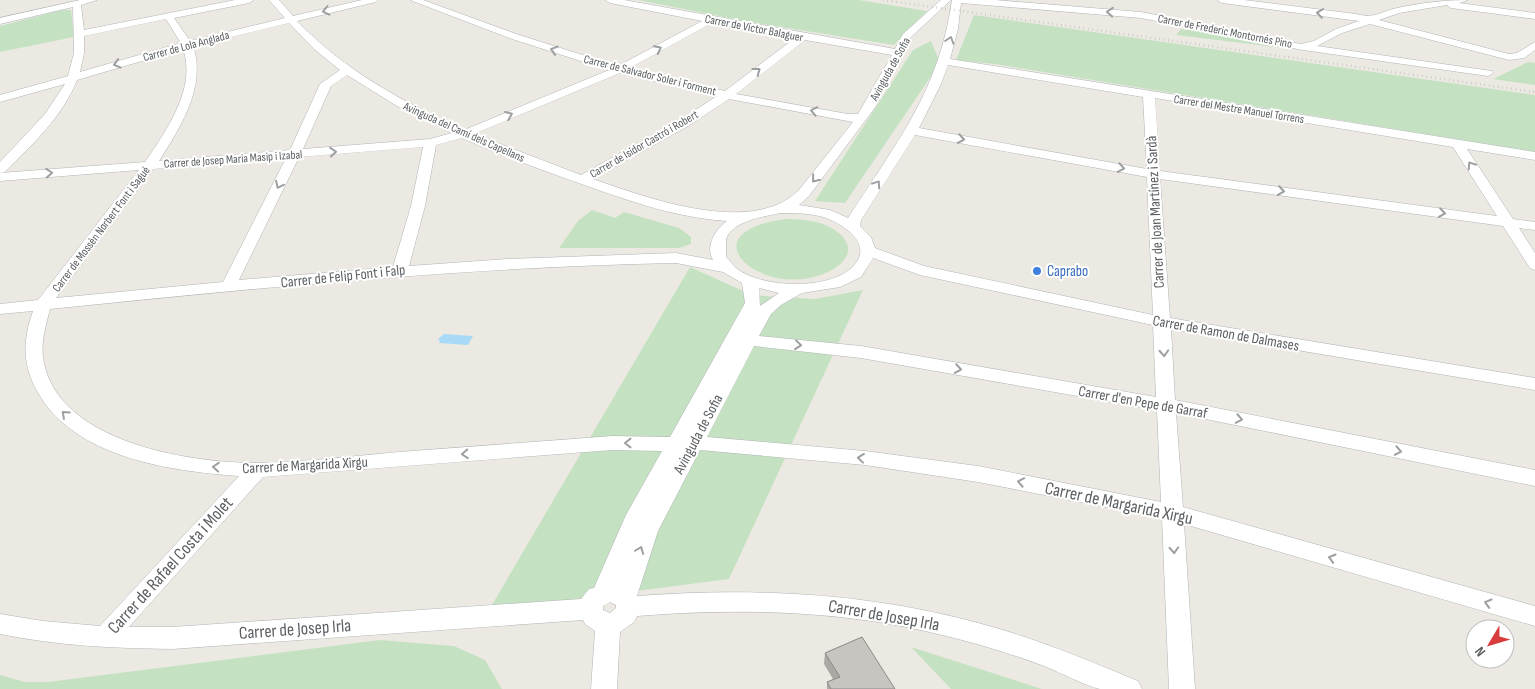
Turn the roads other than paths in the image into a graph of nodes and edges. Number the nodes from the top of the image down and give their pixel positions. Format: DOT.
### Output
graph roads {
  1 [pos="249,0"];
  2 [pos="274,0"];
  3 [pos="373,0"];
  4 [pos="415,0"];
  5 [pos="610,0"];
  6 [pos="946,0"];
  7 [pos="957,0"];
  8 [pos="962,0"];
  9 [pos="1222,0"];
  10 [pos="1463,0"];
  11 [pos="1476,0"];
  12 [pos="83,2"];
  13 [pos="1415,2"];
  14 [pos="1516,3"];
  15 [pos="29,4"];
  16 [pos="1279,4"];
  17 [pos="1445,4"];
  18 [pos="4,14"];
  19 [pos="169,16"];
  20 [pos="1535,16"];
  21 [pos="290,19"];
  22 [pos="711,20"];
  23 [pos="1368,20"];
  24 [pos="0,21"];
  25 [pos="79,34"];
  26 [pos="803,38"];
  27 [pos="1317,43"];
  28 [pos="188,44"];
  29 [pos="1298,46"];
  30 [pos="1535,46"];
  31 [pos="1330,51"];
  32 [pos="898,53"];
  33 [pos="943,61"];
  34 [pos="347,70"];
  35 [pos="618,70"];
  36 [pos="1488,73"];
  37 [pos="74,76"];
  38 [pos="727,94"];
  39 [pos="1149,95"];
  40 [pos="0,99"];
  41 [pos="862,118"];
  42 [pos="913,131"];
  43 [pos="464,134"];
  44 [pos="430,144"];
  45 [pos="1458,144"];
  46 [pos="294,155"];
  47 [pos="1535,156"];
  48 [pos="149,166"];
  49 [pos="0,169"];
  50 [pos="1154,174"];
  51 [pos="0,177"];
  52 [pos="582,180"];
  53 [pos="781,209"];
  54 [pos="685,212"];
  55 [pos="746,217"];
  56 [pos="1509,222"];
  57 [pos="853,226"];
  58 [pos="1535,226"];
  59 [pos="718,243"];
  60 [pos="868,250"];
  61 [pos="688,258"];
  62 [pos="1535,265"];
  63 [pos="726,268"];
  64 [pos="920,270"];
  65 [pos="400,271"];
  66 [pos="855,273"];
  67 [pos="750,282"];
  68 [pos="228,287"];
  69 [pos="796,290"];
  70 [pos="43,305"];
  71 [pos="0,309"];
  72 [pos="1161,322"];
  73 [pos="749,340"];
  74 [pos="1535,384"];
  75 [pos="1166,405"];
  76 [pos="685,444"];
  77 [pos="257,470"];
  78 [pos="1535,478"];
  79 [pos="1172,512"];
  80 [pos="610,606"];
  81 [pos="1535,616"];
  82 [pos="0,624"];
  83 [pos="104,638"];
  84 [pos="604,689"];
  85 [pos="1130,689"];
  86 [pos="1182,689"];
  1 -- 19 [label="street"];
  2 -- 21 [label="street, Avinguda del Camí dels Capellans"];
  3 -- 21 [label="street, Carrer de Lola Anglada, one-way"];
  35 -- 4 [label="street, Carrer de Salvador Soler i Forment, one-way"];
  5 -- 22 [label="street, Carrer de Víctor Balaguer"];
  6 -- 32 [label="street, Avinguda de Sofia"];
  33 -- 7 [label="street, one-way"];
  29 -- 8 [label="street, Carrer de Frederic Montornés Pino, one-way"];
  9 -- 16 [label="street"];
  10 -- 17 [label="street"];
  11 -- 14 [label="street"];
  12 -- 18 [label="street"];
  12 -- 24 [label="street"];
  12 -- 25 [label="street"];
  13 -- 17 [label="street"];
  13 -- 23 [label="street"];
  15 -- 18 [label="street"];
  23 -- 16 [label="street, one-way"];
  17 -- 20 [label="street"];
  19 -- 25 [label="street"];
  19 -- 28 [label="street, Carrer de Mossèn Norbert Font i Sagué"];
  21 -- 28 [label="street, Carrer de Lola Anglada"];
  21 -- 34 [label="street, Avinguda del Camí dels Capellans"];
  22 -- 26 [label="street, Carrer de Víctor Balaguer"];
  35 -- 22 [label="street, Carrer de Josep Maria Masip i Izabal, one-way"];
  23 -- 27 [label="street"];
  23 -- 30 [label="street"];
  25 -- 37 [label="street"];
  26 -- 32 [label="street, Carrer de Víctor Balaguer"];
  38 -- 26 [label="street, Carrer de Isidor Castró i Robert, one-way"];
  27 -- 29 [label="street"];
  27 -- 31 [label="street"];
  28 -- 37 [label="street, Carrer de Lola Anglada, one-way"];
  28 -- 48 [label="street, Carrer de Mossèn Norbert Font i Sagué"];
  29 -- 31 [label="street, Carrer de Frederic Montornés Pino"];
  31 -- 36 [label="street, Carrer de Frederic Montornés Pino"];
  32 -- 41 [label="street, Avinguda de Sofia"];
  33 -- 39 [label="street, Carrer del Mestre Manuel Torrens"];
  33 -- 42 [label="street"];
  34 -- 43 [label="street, Avinguda del Camí dels Capellans"];
  34 -- 46 [label="street"];
  35 -- 38 [label="street, Carrer de Salvador Soler i Forment"];
  43 -- 35 [label="street, Carrer de Josep Maria Masip i Izabal, one-way"];
  37 -- 40 [label="street, Carrer de Lola Anglada"];
  37 -- 49 [label="street"];
  41 -- 38 [label="street, Carrer de Salvador Soler i Forment, one-way"];
  38 -- 52 [label="street, Carrer de Isidor Castró i Robert"];
  39 -- 45 [label="street, Carrer del Mestre Manuel Torrens"];
  39 -- 50 [label="street, Carrer de Joan Martínez i Sardà"];
  41 -- 53 [label="street, Avinguda de Sofia, one-way"];
  42 -- 50 [label="street, one-way"];
  57 -- 42 [label="street, one-way"];
  43 -- 44 [label="street, Carrer de Josep Maria Masip i Izabal"];
  43 -- 52 [label="street, Avinguda del Camí dels Capellans"];
  46 -- 44 [label="street, Carrer de Josep Maria Masip i Izabal, one-way"];
  44 -- 65 [label="street"];
  45 -- 47 [label="street, Carrer del Mestre Manuel Torrens"];
  56 -- 45 [label="street, one-way"];
  46 -- 48 [label="street, Carrer de Josep Maria Masip i Izabal"];
  46 -- 68 [label="street, one-way"];
  51 -- 48 [label="street, Carrer de Josep Maria Masip i Izabal, one-way"];
  48 -- 70 [label="street, Carrer de Mossèn Norbert Font i Sagué"];
  50 -- 56 [label="street, one-way"];
  50 -- 72 [label="street, Carrer de Joan Martínez i Sardà"];
  52 -- 54 [label="street, Avinguda del Camí dels Capellans"];
  53 -- 55 [label="street"];
  53 -- 57 [label="street"];
  54 -- 55 [label="street, Avinguda del Camí dels Capellans"];
  54 -- 59 [label="street, Avinguda del Camí dels Capellans"];
  55 -- 59 [label="street"];
  56 -- 58 [label="street"];
  56 -- 62 [label="street"];
  57 -- 60 [label="street"];
  59 -- 61 [label="street, Carrer de Felip Font i Falp"];
  59 -- 63 [label="street"];
  60 -- 64 [label="street, Carrer de Ramon de Dalmases"];
  60 -- 66 [label="street"];
  61 -- 63 [label="street, Carrer de Felip Font i Falp"];
  61 -- 65 [label="street, Carrer de Felip Font i Falp"];
  63 -- 67 [label="street, Carrer de Felip Font i Falp"];
  64 -- 66 [label="street, Carrer de Ramon de Dalmases"];
  64 -- 72 [label="street, Carrer de Ramon de Dalmases"];
  65 -- 68 [label="street, Carrer de Felip Font i Falp"];
  66 -- 69 [label="street, Carrer de Ramon de Dalmases"];
  67 -- 69 [label="street, Carrer de Felip Font i Falp"];
  67 -- 76 [label="street, Avinguda de Sofia"];
  68 -- 70 [label="street, Carrer de Felip Font i Falp"];
  69 -- 73 [label="street, Avinguda de Sofia"];
  70 -- 71 [label="street, Carrer de Felip Font i Falp"];
  77 -- 70 [label="street, Carrer de Margarida Xirgu, one-way"];
  72 -- 74 [label="street, Carrer de Ramon de Dalmases"];
  72 -- 75 [label="street, Carrer de Joan Martínez i Sardà, one-way"];
  73 -- 75 [label="street, Carrer d'en Pepe de Garraf, one-way"];
  73 -- 76 [label="street, Avinguda de Sofia"];
  75 -- 78 [label="street, Carrer d'en Pepe de Garraf, one-way"];
  75 -- 79 [label="street, Carrer de Joan Martínez i Sardà"];
  76 -- 77 [label="street, Carrer de Margarida Xirgu, one-way"];
  79 -- 76 [label="street, Carrer de Margarida Xirgu, one-way"];
  76 -- 80 [label="street, Avinguda de Sofia"];
  77 -- 83 [label="street, Carrer de Rafael Costa i Molet"];
  81 -- 79 [label="street, Carrer de Margarida Xirgu, one-way"];
  79 -- 86 [label="street, Carrer de Joan Martínez i Sardà, one-way"];
  80 -- 83 [label="street, Carrer de Josep Irla"];
  80 -- 84 [label="street, Avinguda de Sofia"];
  80 -- 85 [label="street, Carrer de Josep Irla"];
  82 -- 83 [label="street, Carrer de Josep Irla"];
}
